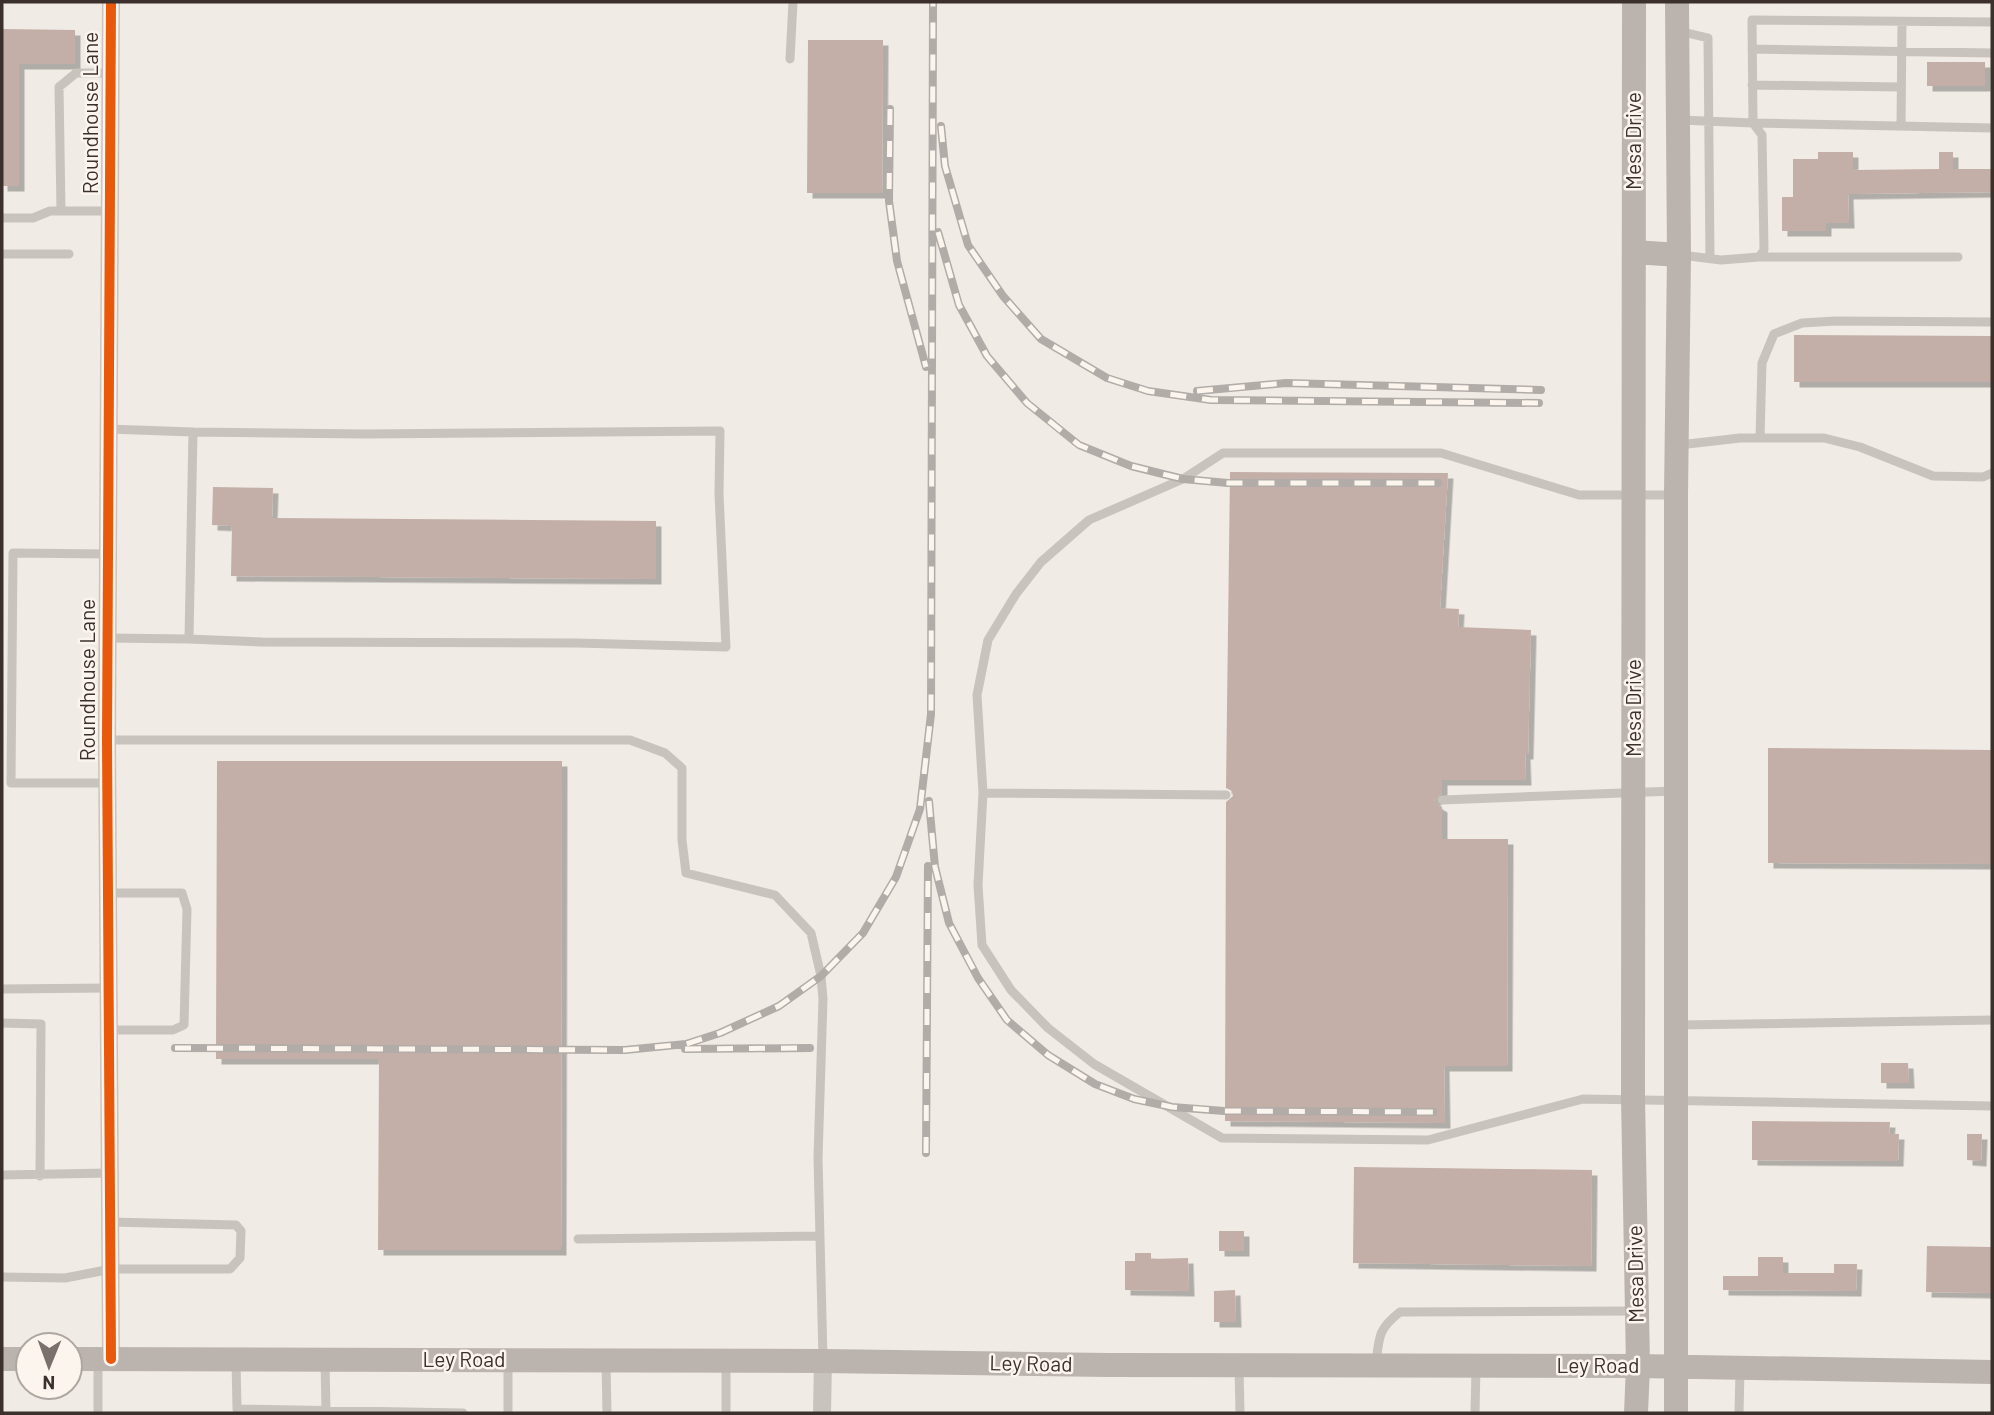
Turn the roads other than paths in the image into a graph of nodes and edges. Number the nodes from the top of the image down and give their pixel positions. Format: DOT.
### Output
graph roads {
  1 [pos="111,2"];
  2 [pos="793,2"];
  3 [pos="1634,2"];
  4 [pos="1677,2"];
  5 [pos="1902,22"];
  6 [pos="1992,22"];
  7 [pos="1677,30"];
  8 [pos="1752,49"];
  9 [pos="1901,53"];
  10 [pos="1992,53"];
  11 [pos="790,59"];
  12 [pos="110,73"];
  13 [pos="1752,85"];
  14 [pos="1901,87"];
  15 [pos="1678,120"];
  16 [pos="1709,120"];
  17 [pos="1753,123"];
  18 [pos="1901,126"];
  19 [pos="1992,128"];
  20 [pos="61,211"];
  21 [pos="109,211"];
  22 [pos="2,218"];
  23 [pos="1634,251"];
  24 [pos="2,254"];
  25 [pos="69,254"];
  26 [pos="1679,255"];
  27 [pos="1759,257"];
  28 [pos="1958,257"];
  29 [pos="1710,258"];
  30 [pos="1992,322"];
  31 [pos="108,429"];
  32 [pos="193,432"];
  33 [pos="1760,438"];
  34 [pos="1677,445"];
  35 [pos="1992,473"];
  36 [pos="1676,495"];
  37 [pos="1635,497"];
  38 [pos="109,554"];
  39 [pos="107,638"];
  40 [pos="189,639"];
  41 [pos="107,740"];
  42 [pos="107,783"];
  43 [pos="1676,791"];
  44 [pos="983,793"];
  45 [pos="1634,794"];
  46 [pos="1226,795"];
  47 [pos="1442,800"];
  48 [pos="108,893"];
  49 [pos="109,988"];
  50 [pos="2,989"];
  51 [pos="1992,1020"];
  52 [pos="2,1023"];
  53 [pos="1676,1025"];
  54 [pos="109,1030"];
  55 [pos="1633,1098"];
  56 [pos="1675,1100"];
  57 [pos="1992,1107"];
  58 [pos="109,1173"];
  59 [pos="2,1175"];
  60 [pos="40,1175"];
  61 [pos="110,1222"];
  62 [pos="820,1236"];
  63 [pos="578,1239"];
  64 [pos="111,1269"];
  65 [pos="2,1277"];
  66 [pos="1637,1311"];
  67 [pos="84,1359"];
  68 [pos="105,1359"];
  69 [pos="236,1359"];
  70 [pos="325,1359"];
  71 [pos="508,1360"];
  72 [pos="606,1360"];
  73 [pos="726,1361"];
  74 [pos="823,1361"];
  75 [pos="1239,1365"];
  76 [pos="1376,1365"];
  77 [pos="1476,1366"];
  78 [pos="1638,1366"];
  79 [pos="1676,1367"];
  80 [pos="1740,1368"];
  81 [pos="1992,1371"];
  82 [pos="326,1411"];
  83 [pos="99,1413"];
  84 [pos="463,1413"];
  85 [pos="509,1413"];
  86 [pos="607,1413"];
  87 [pos="726,1413"];
  88 [pos="822,1413"];
  89 [pos="1240,1413"];
  90 [pos="1475,1413"];
  91 [pos="1636,1413"];
  92 [pos="1676,1413"];
  93 [pos="1739,1413"];
  1 -- 12 [label="street, Roundhouse Lane"];
  2 -- 11 [label="lane"];
  3 -- 23 [label="main road, Mesa Drive"];
  4 -- 7 [label="main road, Mesa Drive"];
  5 -- 6 [label="lane"];
  5 -- 8 [label="lane"];
  5 -- 9 [label="lane"];
  7 -- 15 [label="main road, Mesa Drive"];
  7 -- 16 [label="lane"];
  8 -- 9 [label="lane"];
  8 -- 13 [label="lane"];
  9 -- 10 [label="lane"];
  9 -- 14 [label="lane"];
  12 -- 20 [label="lane"];
  12 -- 21 [label="street, Roundhouse Lane"];
  13 -- 14 [label="lane"];
  13 -- 17 [label="lane"];
  14 -- 18 [label="lane"];
  15 -- 16 [label="lane"];
  15 -- 26 [label="main road, Mesa Drive"];
  16 -- 17 [label="lane"];
  16 -- 29 [label="lane"];
  17 -- 18 [label="lane"];
  17 -- 27 [label="lane"];
  18 -- 19 [label="lane"];
  20 -- 21 [label="lane"];
  20 -- 22 [label="lane"];
  21 -- 31 [label="street, Roundhouse Lane"];
  23 -- 26 [label="main road"];
  23 -- 37 [label="main road, Mesa Drive"];
  24 -- 25 [label="lane"];
  26 -- 29 [label="lane"];
  26 -- 34 [label="main road, Mesa Drive"];
  27 -- 28 [label="lane"];
  27 -- 29 [label="lane"];
  30 -- 33 [label="lane"];
  31 -- 32 [label="lane"];
  31 -- 38 [label="street, Roundhouse Lane"];
  32 -- 40 [label="lane"];
  32 -- 40 [label="lane"];
  33 -- 34 [label="lane"];
  33 -- 35 [label="lane"];
  34 -- 36 [label="main road, Mesa Drive"];
  36 -- 37 [label="lane"];
  36 -- 43 [label="main road, Mesa Drive"];
  37 -- 44 [label="lane"];
  37 -- 45 [label="main road, Mesa Drive"];
  38 -- 39 [label="street, Roundhouse Lane"];
  38 -- 42 [label="lane"];
  39 -- 40 [label="lane"];
  39 -- 41 [label="street, Roundhouse Lane"];
  41 -- 42 [label="street, Roundhouse Lane"];
  41 -- 62 [label="lane"];
  42 -- 48 [label="street, Roundhouse Lane"];
  43 -- 45 [label="lane"];
  43 -- 53 [label="main road, Mesa Drive"];
  44 -- 46 [label="lane"];
  44 -- 55 [label="lane"];
  45 -- 47 [label="lane"];
  45 -- 55 [label="main road, Mesa Drive"];
  48 -- 49 [label="street, Roundhouse Lane"];
  48 -- 54 [label="lane"];
  49 -- 50 [label="lane"];
  49 -- 54 [label="street, Roundhouse Lane"];
  51 -- 53 [label="lane"];
  52 -- 60 [label="lane"];
  53 -- 56 [label="main road, Mesa Drive"];
  54 -- 58 [label="street, Roundhouse Lane"];
  55 -- 56 [label="lane"];
  55 -- 66 [label="main road, Mesa Drive"];
  56 -- 57 [label="lane"];
  56 -- 79 [label="main road, Mesa Drive"];
  58 -- 60 [label="lane"];
  58 -- 61 [label="street, Roundhouse Lane"];
  59 -- 60 [label="lane"];
  61 -- 64 [label="street, Roundhouse Lane"];
  61 -- 64 [label="lane"];
  62 -- 63 [label="lane"];
  62 -- 74 [label="lane"];
  64 -- 65 [label="lane"];
  64 -- 68 [label="street, Roundhouse Lane"];
  66 -- 76 [label="lane"];
  66 -- 78 [label="main road, Mesa Drive"];
  67 -- 68 [label="main road, Ley Road"];
  68 -- 69 [label="main road, Ley Road"];
  68 -- 83 [label="lane"];
  69 -- 70 [label="main road, Ley Road"];
  69 -- 82 [label="lane"];
  70 -- 71 [label="main road, Ley Road"];
  70 -- 82 [label="lane"];
  71 -- 72 [label="main road, Ley Road"];
  71 -- 85 [label="lane"];
  72 -- 73 [label="main road, Ley Road"];
  72 -- 86 [label="lane"];
  73 -- 74 [label="main road, Ley Road"];
  73 -- 87 [label="lane"];
  74 -- 75 [label="main road, Ley Road"];
  74 -- 88 [label="street"];
  75 -- 76 [label="main road, Ley Road"];
  75 -- 89 [label="lane"];
  76 -- 77 [label="main road, Ley Road"];
  77 -- 78 [label="main road, Ley Road"];
  77 -- 90 [label="lane"];
  78 -- 79 [label="main road, Ley Road"];
  78 -- 91 [label="main road, Mesa Drive"];
  79 -- 80 [label="main road, Ley Road"];
  79 -- 92 [label="main road, Mesa Drive"];
  80 -- 81 [label="main road, Ley Road"];
  80 -- 93 [label="lane"];
  82 -- 84 [label="lane"];
}
